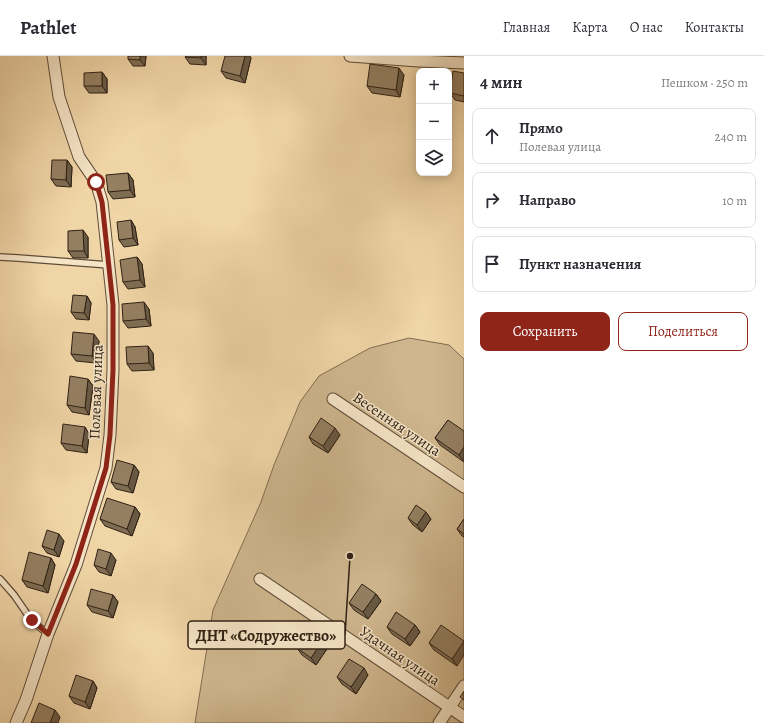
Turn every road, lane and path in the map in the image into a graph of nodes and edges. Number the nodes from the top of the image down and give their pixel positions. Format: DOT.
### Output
graph roads {
  1 [pos="53,56"];
  2 [pos="350,56"];
  3 [pos="464,63"];
  4 [pos="0,257"];
  5 [pos="109,265"];
  6 [pos="333,399"];
  7 [pos="464,487"];
  8 [pos="0,579"];
  9 [pos="260,579"];
  10 [pos="48,634"];
  11 [pos="464,686"];
  12 [pos="450,708"];
  13 [pos="464,717"];
  14 [pos="16,723"];
  15 [pos="439,723"];
  1 -- 5 [label="street, Полевая улица"];
  2 -- 3 [label="street"];
  4 -- 5 [label="lane"];
  5 -- 10 [label="street, Полевая улица"];
  6 -- 7 [label="street, Весенняя улица"];
  8 -- 10 [label="lane"];
  9 -- 12 [label="street, Удачная улица"];
  10 -- 14 [label="street, Полевая улица"];
  11 -- 12 [label="street"];
  12 -- 13 [label="street, Удачная улица"];
  12 -- 15 [label="street"];
}
